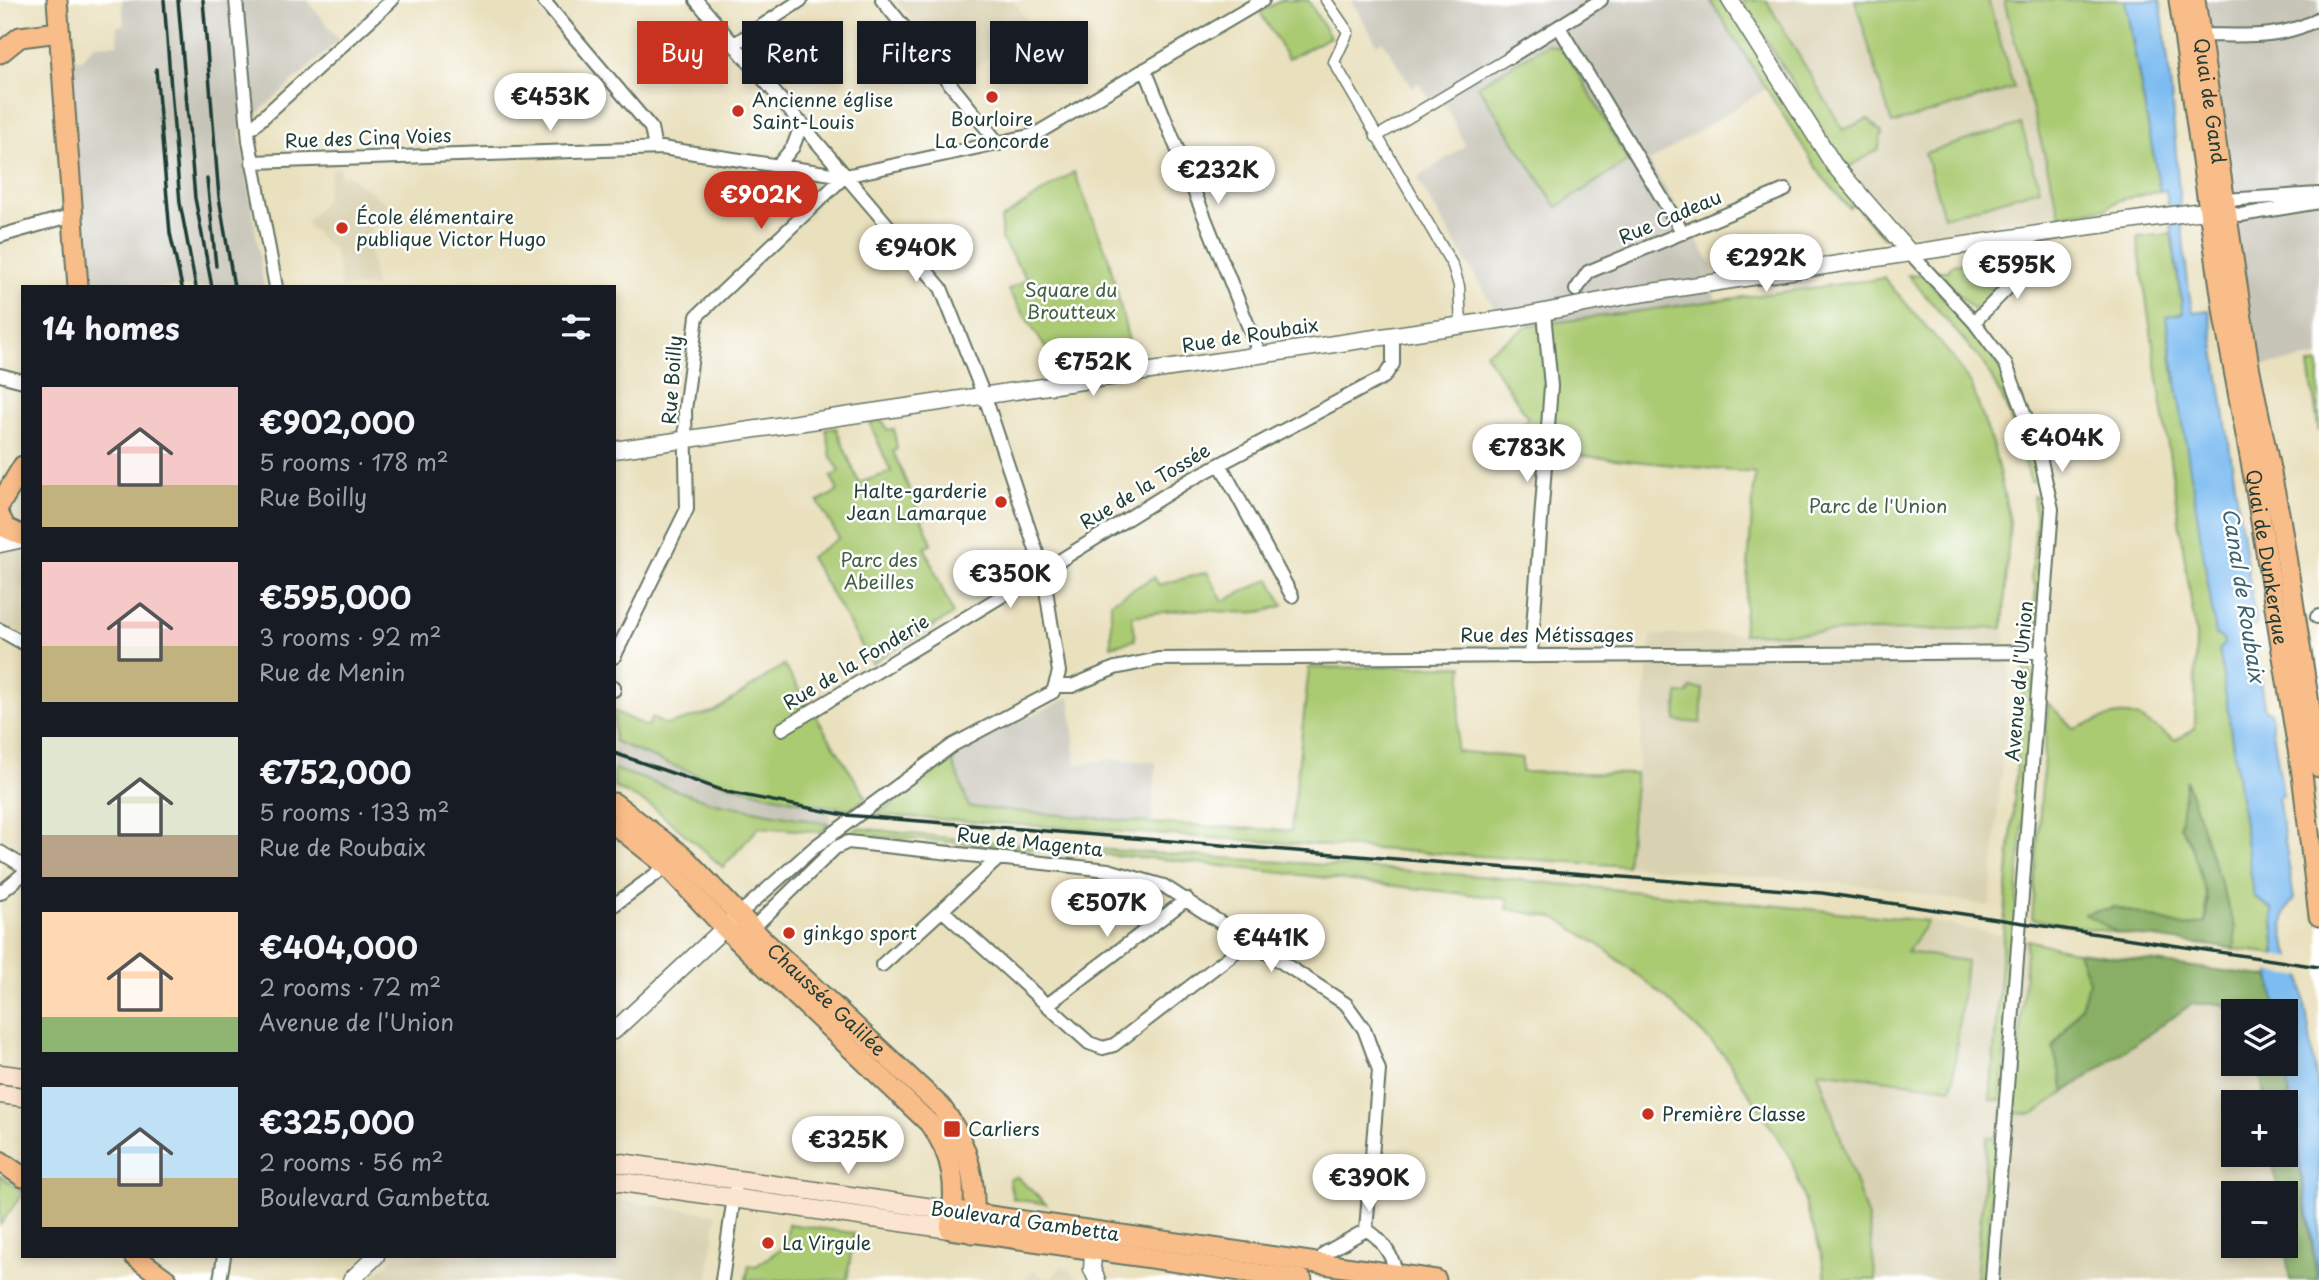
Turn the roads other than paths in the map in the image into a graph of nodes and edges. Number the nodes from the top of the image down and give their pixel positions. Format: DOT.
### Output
graph roads {
  1 [pos="57,0"];
  2 [pos="236,0"];
  3 [pos="392,0"];
  4 [pos="542,0"];
  5 [pos="696,0"];
  6 [pos="801,0"];
  7 [pos="882,0"];
  8 [pos="1263,0"];
  9 [pos="1326,0"];
  10 [pos="1601,0"];
  11 [pos="1730,0"];
  12 [pos="2179,0"];
  13 [pos="2195,0"];
  14 [pos="2319,18"];
  15 [pos="1559,27"];
  16 [pos="59,32"];
  17 [pos="2200,35"];
  18 [pos="29,36"];
  19 [pos="733,45"];
  20 [pos="0,53"];
  21 [pos="1510,57"];
  22 [pos="0,69"];
  23 [pos="1144,69"];
  24 [pos="802,124"];
  25 [pos="248,131"];
  26 [pos="1376,137"];
  27 [pos="999,144"];
  28 [pos="655,148"];
  29 [pos="252,162"];
  30 [pos="779,164"];
  31 [pos="845,176"];
  32 [pos="1785,190"];
  33 [pos="2319,194"];
  34 [pos="2319,202"];
  35 [pos="2208,206"];
  36 [pos="73,215"];
  37 [pos="1683,233"];
  38 [pos="0,236"];
  39 [pos="1911,254"];
  40 [pos="2037,258"];
  41 [pos="78,285"];
  42 [pos="276,285"];
  43 [pos="1576,290"];
  44 [pos="1544,313"];
  45 [pos="1974,322"];
  46 [pos="1461,325"];
  47 [pos="1392,335"];
  48 [pos="1261,355"];
  49 [pos="0,375"];
  50 [pos="21,380"];
  51 [pos="984,396"];
  52 [pos="688,440"];
  53 [pos="616,450"];
  54 [pos="1220,464"];
  55 [pos="21,470"];
  56 [pos="1,508"];
  57 [pos="21,536"];
  58 [pos="0,537"];
  59 [pos="21,537"];
  60 [pos="21,537"];
  61 [pos="0,544"];
  62 [pos="1043,571"];
  63 [pos="1292,596"];
  64 [pos="0,630"];
  65 [pos="21,642"];
  66 [pos="2042,652"];
  67 [pos="616,653"];
  68 [pos="1531,654"];
  69 [pos="2303,674"];
  70 [pos="1056,686"];
  71 [pos="782,729"];
  72 [pos="2319,767"];
  73 [pos="616,805"];
  74 [pos="616,826"];
  75 [pos="0,852"];
  76 [pos="999,858"];
  77 [pos="21,865"];
  78 [pos="667,866"];
  79 [pos="21,876"];
  80 [pos="0,893"];
  81 [pos="1187,899"];
  82 [pos="616,904"];
  83 [pos="943,911"];
  84 [pos="2319,916"];
  85 [pos="739,924"];
  86 [pos="1251,940"];
  87 [pos="882,965"];
  88 [pos="1047,1005"];
  89 [pos="616,1029"];
  90 [pos="0,1074"];
  91 [pos="21,1077"];
  92 [pos="0,1094"];
  93 [pos="21,1097"];
  94 [pos="0,1149"];
  95 [pos="0,1161"];
  96 [pos="616,1162"];
  97 [pos="21,1165"];
  98 [pos="21,1176"];
  99 [pos="736,1179"];
  100 [pos="616,1181"];
  101 [pos="734,1198"];
  102 [pos="952,1220"];
  103 [pos="973,1223"];
  104 [pos="1366,1230"];
  105 [pos="1092,1240"];
  106 [pos="137,1258"];
  107 [pos="154,1258"];
  108 [pos="224,1258"];
  109 [pos="374,1258"];
  110 [pos="1318,1263"];
  111 [pos="1264,1270"];
  112 [pos="1395,1274"];
  113 [pos="1427,1279"];
  114 [pos="167,1280"];
  115 [pos="184,1280"];
  116 [pos="220,1280"];
  117 [pos="351,1280"];
  118 [pos="722,1280"];
  119 [pos="1097,1280"];
  120 [pos="1303,1280"];
  121 [pos="1992,1280"];
  1 -- 16 [label="main road"];
  2 -- 25 [label="street"];
  3 -- 25 [label="street"];
  4 -- 28 [label="street"];
  5 -- 19 [label="street"];
  6 -- 19 [label="street"];
  7 -- 27 [label="street"];
  8 -- 23 [label="street, Rue des Cinq Voies"];
  9 -- 26 [label="street"];
  10 -- 15 [label="street"];
  11 -- 39 [label="street, Avenue de l'Union"];
  12 -- 35 [label="main road, Quai de Gand"];
  13 -- 17 [label="main road, Quai de Gand"];
  14 -- 17 [label="street"];
  15 -- 21 [label="street"];
  15 -- 37 [label="street"];
  16 -- 18 [label="main road"];
  16 -- 36 [label="main road"];
  17 -- 35 [label="main road, Quai de Gand"];
  18 -- 20 [label="main road"];
  18 -- 22 [label="main road"];
  19 -- 24 [label="street"];
  21 -- 26 [label="street"];
  23 -- 27 [label="street, Rue des Cinq Voies"];
  23 -- 48 [label="street"];
  24 -- 30 [label="street"];
  24 -- 31 [label="street"];
  25 -- 29 [label="street"];
  26 -- 46 [label="street"];
  27 -- 31 [label="street, Rue des Cinq Voies"];
  28 -- 29 [label="street, Rue des Cinq Voies"];
  28 -- 30 [label="street, Rue des Cinq Voies"];
  29 -- 42 [label="street"];
  30 -- 31 [label="street, Rue des Cinq Voies"];
  31 -- 51 [label="street"];
  31 -- 52 [label="street, Rue Boilly"];
  32 -- 37 [label="street, Rue Cadeau"];
  33 -- 35 [label="street"];
  34 -- 35 [label="street"];
  35 -- 39 [label="street, Rue de Roubaix"];
  35 -- 69 [label="main road, Quai de Dunkerque"];
  36 -- 38 [label="street"];
  36 -- 41 [label="main road"];
  37 -- 43 [label="street, Rue Cadeau"];
  39 -- 44 [label="street, Rue de Roubaix"];
  39 -- 45 [label="street, Avenue de l'Union"];
  40 -- 45 [label="street"];
  44 -- 46 [label="street, Rue de Roubaix"];
  44 -- 68 [label="street"];
  45 -- 66 [label="street, Avenue de l'Union"];
  46 -- 47 [label="street, Rue de Roubaix"];
  47 -- 48 [label="street, Rue de Roubaix"];
  47 -- 54 [label="street, Rue de la Tossée"];
  48 -- 51 [label="street, Rue de Roubaix"];
  49 -- 50 [label="street"];
  51 -- 52 [label="street, Rue de Roubaix"];
  51 -- 62 [label="street"];
  52 -- 53 [label="street, Rue de Roubaix"];
  52 -- 67 [label="street, Rue Boilly"];
  54 -- 62 [label="street, Rue de la Tossée"];
  54 -- 63 [label="street"];
  55 -- 56 [label="main road"];
  56 -- 57 [label="main road"];
  58 -- 59 [label="street"];
  60 -- 61 [label="street"];
  62 -- 70 [label="street"];
  62 -- 71 [label="street, Rue de la Fonderie"];
  64 -- 65 [label="street"];
  66 -- 68 [label="street, Rue des Métissages"];
  66 -- 121 [label="street, Avenue de l'Union"];
  68 -- 70 [label="street, Rue des Métissages"];
  69 -- 72 [label="main road, Quai de Dunkerque"];
  69 -- 84 [label="main road, Quai de Dunkerque"];
  70 -- 85 [label="street"];
  73 -- 85 [label="main road, Chaussée Galilée"];
  74 -- 78 [label="main road, Chaussée Galilée"];
  75 -- 77 [label="street"];
  76 -- 81 [label="street, Rue de Magenta"];
  76 -- 83 [label="street"];
  76 -- 85 [label="street, Rue de Magenta"];
  78 -- 82 [label="street"];
  78 -- 85 [label="main road, Chaussée Galilée"];
  79 -- 80 [label="street"];
  81 -- 86 [label="street, Rue de Magenta"];
  81 -- 88 [label="street"];
  83 -- 87 [label="street"];
  83 -- 88 [label="street"];
  85 -- 89 [label="street"];
  85 -- 102 [label="main road, Chaussée Galilée"];
  85 -- 103 [label="main road, Chaussée Galilée"];
  86 -- 88 [label="street"];
  86 -- 104 [label="street, Rue de Magenta"];
  90 -- 91 [label="main road"];
  92 -- 93 [label="main road"];
  94 -- 97 [label="main road"];
  95 -- 98 [label="main road"];
  96 -- 99 [label="main road, Boulevard Gambetta"];
  99 -- 101 [label="street"];
  99 -- 102 [label="main road, Boulevard Gambetta"];
  100 -- 101 [label="main road, Boulevard Gambetta"];
  101 -- 102 [label="main road, Boulevard Gambetta"];
  101 -- 118 [label="street"];
  102 -- 103 [label="main road, Boulevard Gambetta"];
  103 -- 105 [label="main road, Boulevard Gambetta"];
  104 -- 110 [label="street"];
  104 -- 112 [label="street"];
  105 -- 111 [label="main road, Boulevard Gambetta"];
  105 -- 119 [label="street"];
  106 -- 114 [label="main road"];
  107 -- 115 [label="main road"];
  108 -- 116 [label="street"];
  109 -- 117 [label="street"];
  110 -- 111 [label="main road, Boulevard Gambetta"];
  110 -- 112 [label="main road, Boulevard Gambetta"];
  111 -- 120 [label="main road, Boulevard Gambetta"];
  112 -- 113 [label="main road, Boulevard Gambetta"];
}
